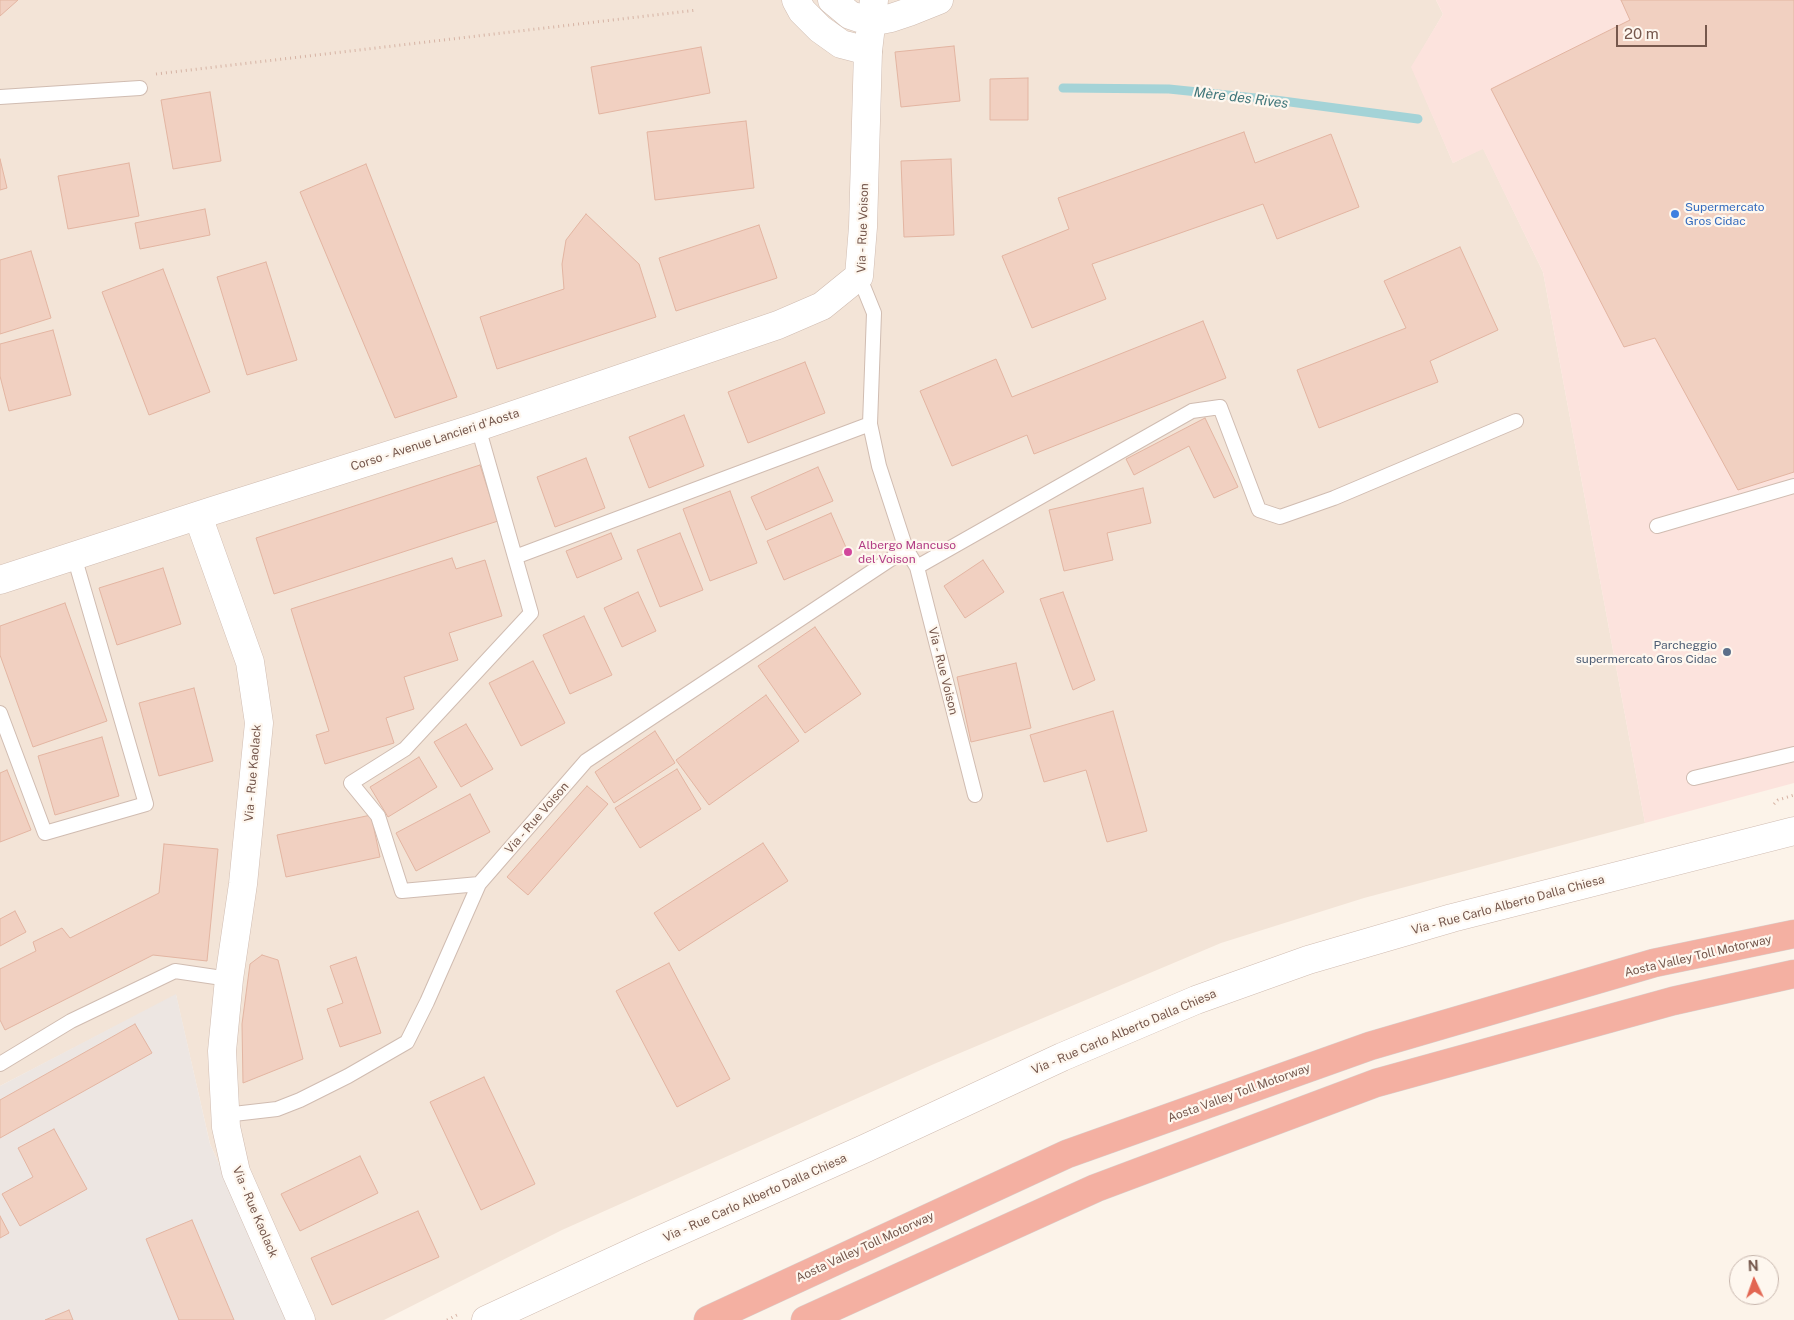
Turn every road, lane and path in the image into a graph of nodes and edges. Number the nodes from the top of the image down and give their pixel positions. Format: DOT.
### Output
graph roads {
  1 [pos="796,0"];
  2 [pos="832,0"];
  3 [pos="939,0"];
  4 [pos="697,10"];
  5 [pos="872,11"];
  6 [pos="868,52"];
  7 [pos="140,88"];
  8 [pos="0,97"];
  9 [pos="859,276"];
  10 [pos="1516,421"];
  11 [pos="870,424"];
  12 [pos="478,427"];
  13 [pos="1794,486"];
  14 [pos="198,516"];
  15 [pos="1657,526"];
  16 [pos="906,549"];
  17 [pos="74,556"];
  18 [pos="515,557"];
  19 [pos="917,568"];
  20 [pos="0,580"];
  21 [pos="0,714"];
  22 [pos="1794,754"];
  23 [pos="1694,778"];
  24 [pos="975,795"];
  25 [pos="1794,831"];
  26 [pos="479,884"];
  27 [pos="1794,934"];
  28 [pos="1794,974"];
  29 [pos="229,979"];
  30 [pos="0,1064"];
  31 [pos="225,1115"];
  32 [pos="301,1320"];
  33 [pos="486,1320"];
  34 [pos="708,1320"];
  35 [pos="805,1320"];
  1 -- 6 [label="street"];
  2 -- 5 [label="street"];
  3 -- 5 [label="street"];
  4 -- 7 [label="path"];
  5 -- 6 [label="street, Via - Rue Voison"];
  6 -- 9 [label="street, Via - Rue Voison"];
  7 -- 8 [label="lane"];
  9 -- 11 [label="lane, Via - Rue Voison"];
  9 -- 12 [label="street, Corso - Avenue Lancieri d'Aosta"];
  10 -- 19 [label="lane"];
  11 -- 16 [label="lane, Via - Rue Voison"];
  11 -- 18 [label="lane"];
  12 -- 14 [label="street, Corso - Avenue Lancieri d'Aosta"];
  12 -- 18 [label="lane"];
  13 -- 15 [label="lane"];
  14 -- 17 [label="street, Corso - Avenue Lancieri d'Aosta"];
  14 -- 29 [label="street, Via - Rue Kaolack"];
  16 -- 19 [label="lane, Via - Rue Voison"];
  16 -- 26 [label="lane, Via - Rue Voison"];
  17 -- 20 [label="street, Corso - Avenue Lancieri d'Aosta"];
  17 -- 21 [label="lane"];
  18 -- 26 [label="lane"];
  19 -- 24 [label="lane, Via - Rue Voison"];
  22 -- 23 [label="lane"];
  25 -- 33 [label="street, Via - Rue Carlo Alberto Dalla Chiesa"];
  26 -- 31 [label="lane, Via - Rue Voison"];
  27 -- 34 [label="highway, Aosta Valley Toll Motorway"];
  28 -- 35 [label="highway"];
  29 -- 30 [label="lane"];
  29 -- 31 [label="street, Via - Rue Kaolack"];
  31 -- 32 [label="street, Via - Rue Kaolack"];
}
